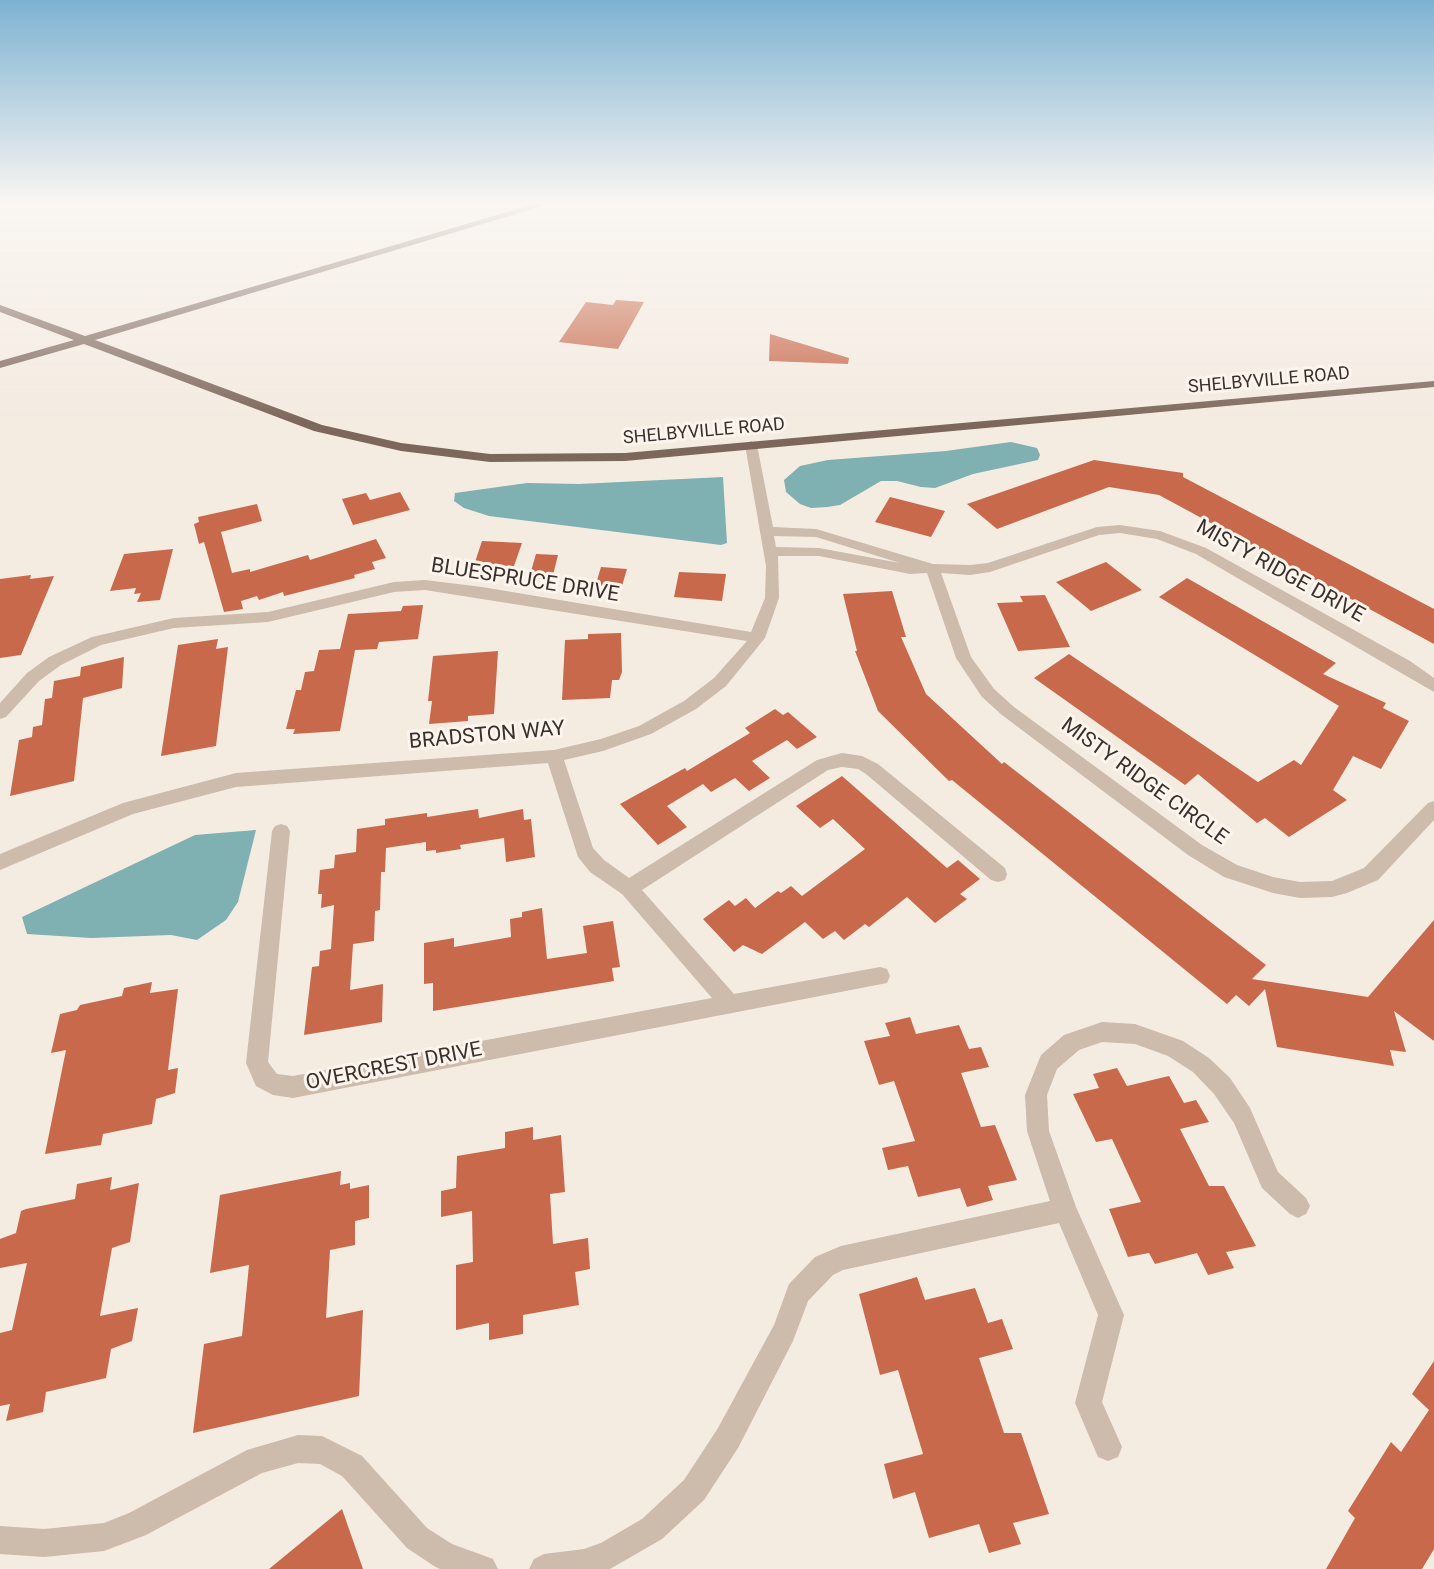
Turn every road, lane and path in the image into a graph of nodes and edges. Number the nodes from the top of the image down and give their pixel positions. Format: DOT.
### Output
graph roads {
  1 [pos="304,275"];
  2 [pos="0,308"];
  3 [pos="85,340"];
  4 [pos="0,365"];
  5 [pos="1434,384"];
  6 [pos="751,445"];
  7 [pos="766,531"];
  8 [pos="770,551"];
  9 [pos="932,568"];
  10 [pos="757,638"];
  11 [pos="1434,686"];
  12 [pos="8,692"];
  13 [pos="0,713"];
  14 [pos="554,756"];
  15 [pos="1434,808"];
  16 [pos="281,831"];
  17 [pos="0,862"];
  18 [pos="998,874"];
  19 [pos="629,888"];
  20 [pos="880,976"];
  21 [pos="730,1004"];
  22 [pos="1298,1206"];
  23 [pos="1065,1210"];
  24 [pos="1108,1447"];
  25 [pos="0,1540"];
  26 [pos="483,1569"];
  27 [pos="544,1569"];
  1 -- 3 [label="main road"];
  2 -- 3 [label="main road, SHELBYVILLE ROAD"];
  3 -- 4 [label="main road"];
  3 -- 6 [label="main road, SHELBYVILLE ROAD"];
  5 -- 6 [label="main road, SHELBYVILLE ROAD"];
  6 -- 7 [label="street, BRADSTON WAY"];
  7 -- 8 [label="street, BRADSTON WAY"];
  7 -- 9 [label="street, MISTY RIDGE DRIVE"];
  8 -- 9 [label="street, MISTY RIDGE DRIVE"];
  8 -- 10 [label="street, BRADSTON WAY"];
  9 -- 11 [label="street, MISTY RIDGE DRIVE"];
  9 -- 15 [label="street, MISTY RIDGE CIRCLE"];
  10 -- 12 [label="street, BLUESPRUCE DRIVE"];
  10 -- 14 [label="street, BRADSTON WAY"];
  12 -- 13 [label="street, BLUESPRUCE DRIVE"];
  14 -- 17 [label="street, BRADSTON WAY"];
  14 -- 19 [label="street"];
  16 -- 21 [label="street, OVERCREST DRIVE"];
  18 -- 19 [label="street"];
  19 -- 21 [label="street"];
  20 -- 21 [label="street, OVERCREST DRIVE"];
  22 -- 23 [label="street"];
  23 -- 24 [label="street"];
  23 -- 27 [label="street"];
  25 -- 26 [label="street"];
}
